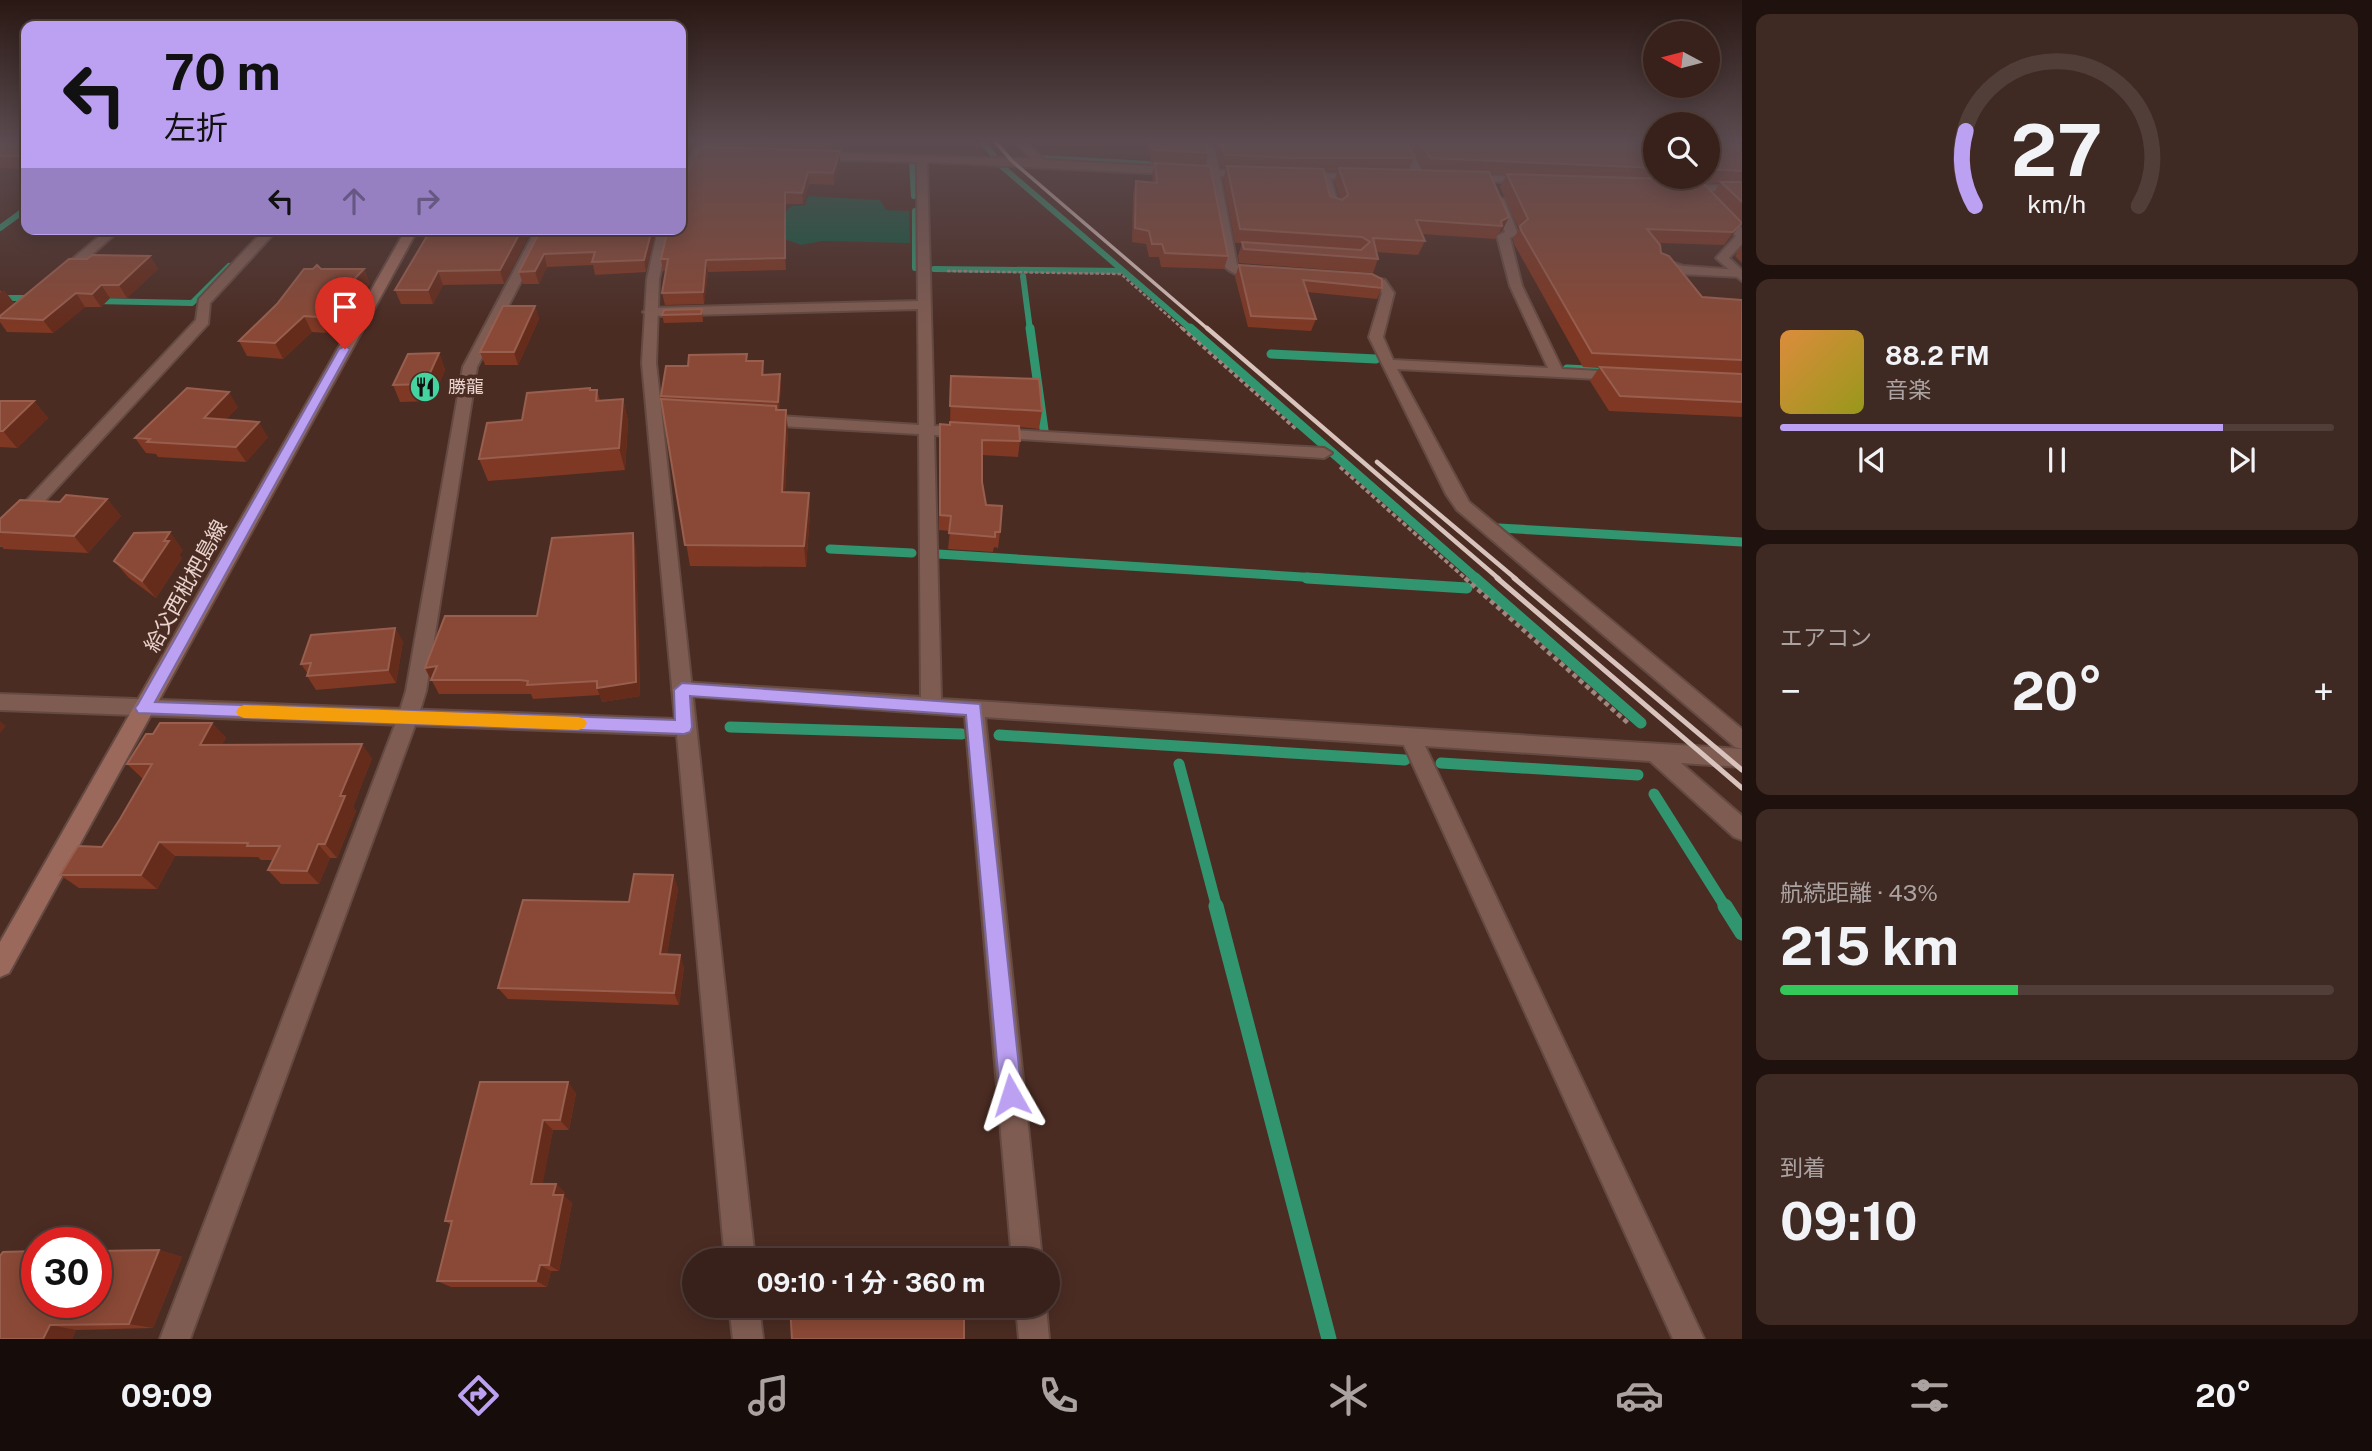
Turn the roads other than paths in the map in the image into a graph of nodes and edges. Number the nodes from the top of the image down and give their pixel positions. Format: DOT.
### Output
graph roads {
  1 [pos="923,201"];
  2 [pos="1221,201"];
  3 [pos="1332,201"];
  4 [pos="1498,201"];
  5 [pos="1709,201"];
  6 [pos="1334,209"];
  7 [pos="1741,233"];
  8 [pos="108,235"];
  9 [pos="266,235"];
  10 [pos="409,235"];
  11 [pos="539,235"];
  12 [pos="663,235"];
  13 [pos="1658,262"];
  14 [pos="1279,274"];
  15 [pos="1740,276"];
  16 [pos="1344,278"];
  17 [pos="52,283"];
  18 [pos="924,305"];
  19 [pos="650,312"];
  20 [pos="1388,364"];
  21 [pos="1557,373"];
  22 [pos="1636,377"];
  23 [pos="749,419"];
  24 [pos="925,430"];
  25 [pos="1324,453"];
  26 [pos="0,539"];
  27 [pos="682,690"];
  28 [pos="0,702"];
  29 [pos="931,706"];
  30 [pos="143,708"];
  31 [pos="974,709"];
  32 [pos="408,717"];
  33 [pos="684,727"];
  34 [pos="1411,738"];
  35 [pos="1742,741"];
  36 [pos="1657,754"];
  37 [pos="1742,758"];
  38 [pos="1742,830"];
  39 [pos="0,965"];
  40 [pos="739,1248"];
  41 [pos="1026,1248"];
  42 [pos="745,1318"];
  43 [pos="1032,1318"];
  44 [pos="175,1339"];
  45 [pos="748,1339"];
  46 [pos="1034,1339"];
  47 [pos="1689,1339"];
  1 -- 18 [label="street"];
  2 -- 14 [label="street"];
  3 -- 6 [label="street"];
  4 -- 21 [label="street"];
  5 -- 7 [label="street"];
  7 -- 15 [label="street"];
  8 -- 17 [label="street"];
  9 -- 26 [label="street"];
  10 -- 30 [label="main road, 給父西枇杷島線"];
  11 -- 32 [label="street"];
  12 -- 19 [label="street"];
  13 -- 15 [label="street"];
  16 -- 20 [label="street"];
  18 -- 19 [label="street"];
  18 -- 24 [label="street"];
  19 -- 27 [label="street"];
  20 -- 21 [label="street"];
  20 -- 35 [label="street"];
  21 -- 22 [label="street"];
  23 -- 24 [label="street"];
  24 -- 25 [label="street"];
  24 -- 29 [label="street"];
  27 -- 29 [label="street"];
  27 -- 33 [label="street"];
  28 -- 30 [label="street"];
  29 -- 31 [label="street"];
  30 -- 32 [label="street"];
  30 -- 39 [label="main road, 給父西枇杷島線"];
  31 -- 34 [label="street"];
  31 -- 41 [label="street"];
  32 -- 33 [label="street"];
  32 -- 44 [label="street"];
  33 -- 40 [label="street"];
  34 -- 36 [label="street"];
  34 -- 47 [label="street"];
  36 -- 37 [label="street"];
  36 -- 38 [label="street"];
  42 -- 45 [label="street"];
  43 -- 46 [label="street"];
}
